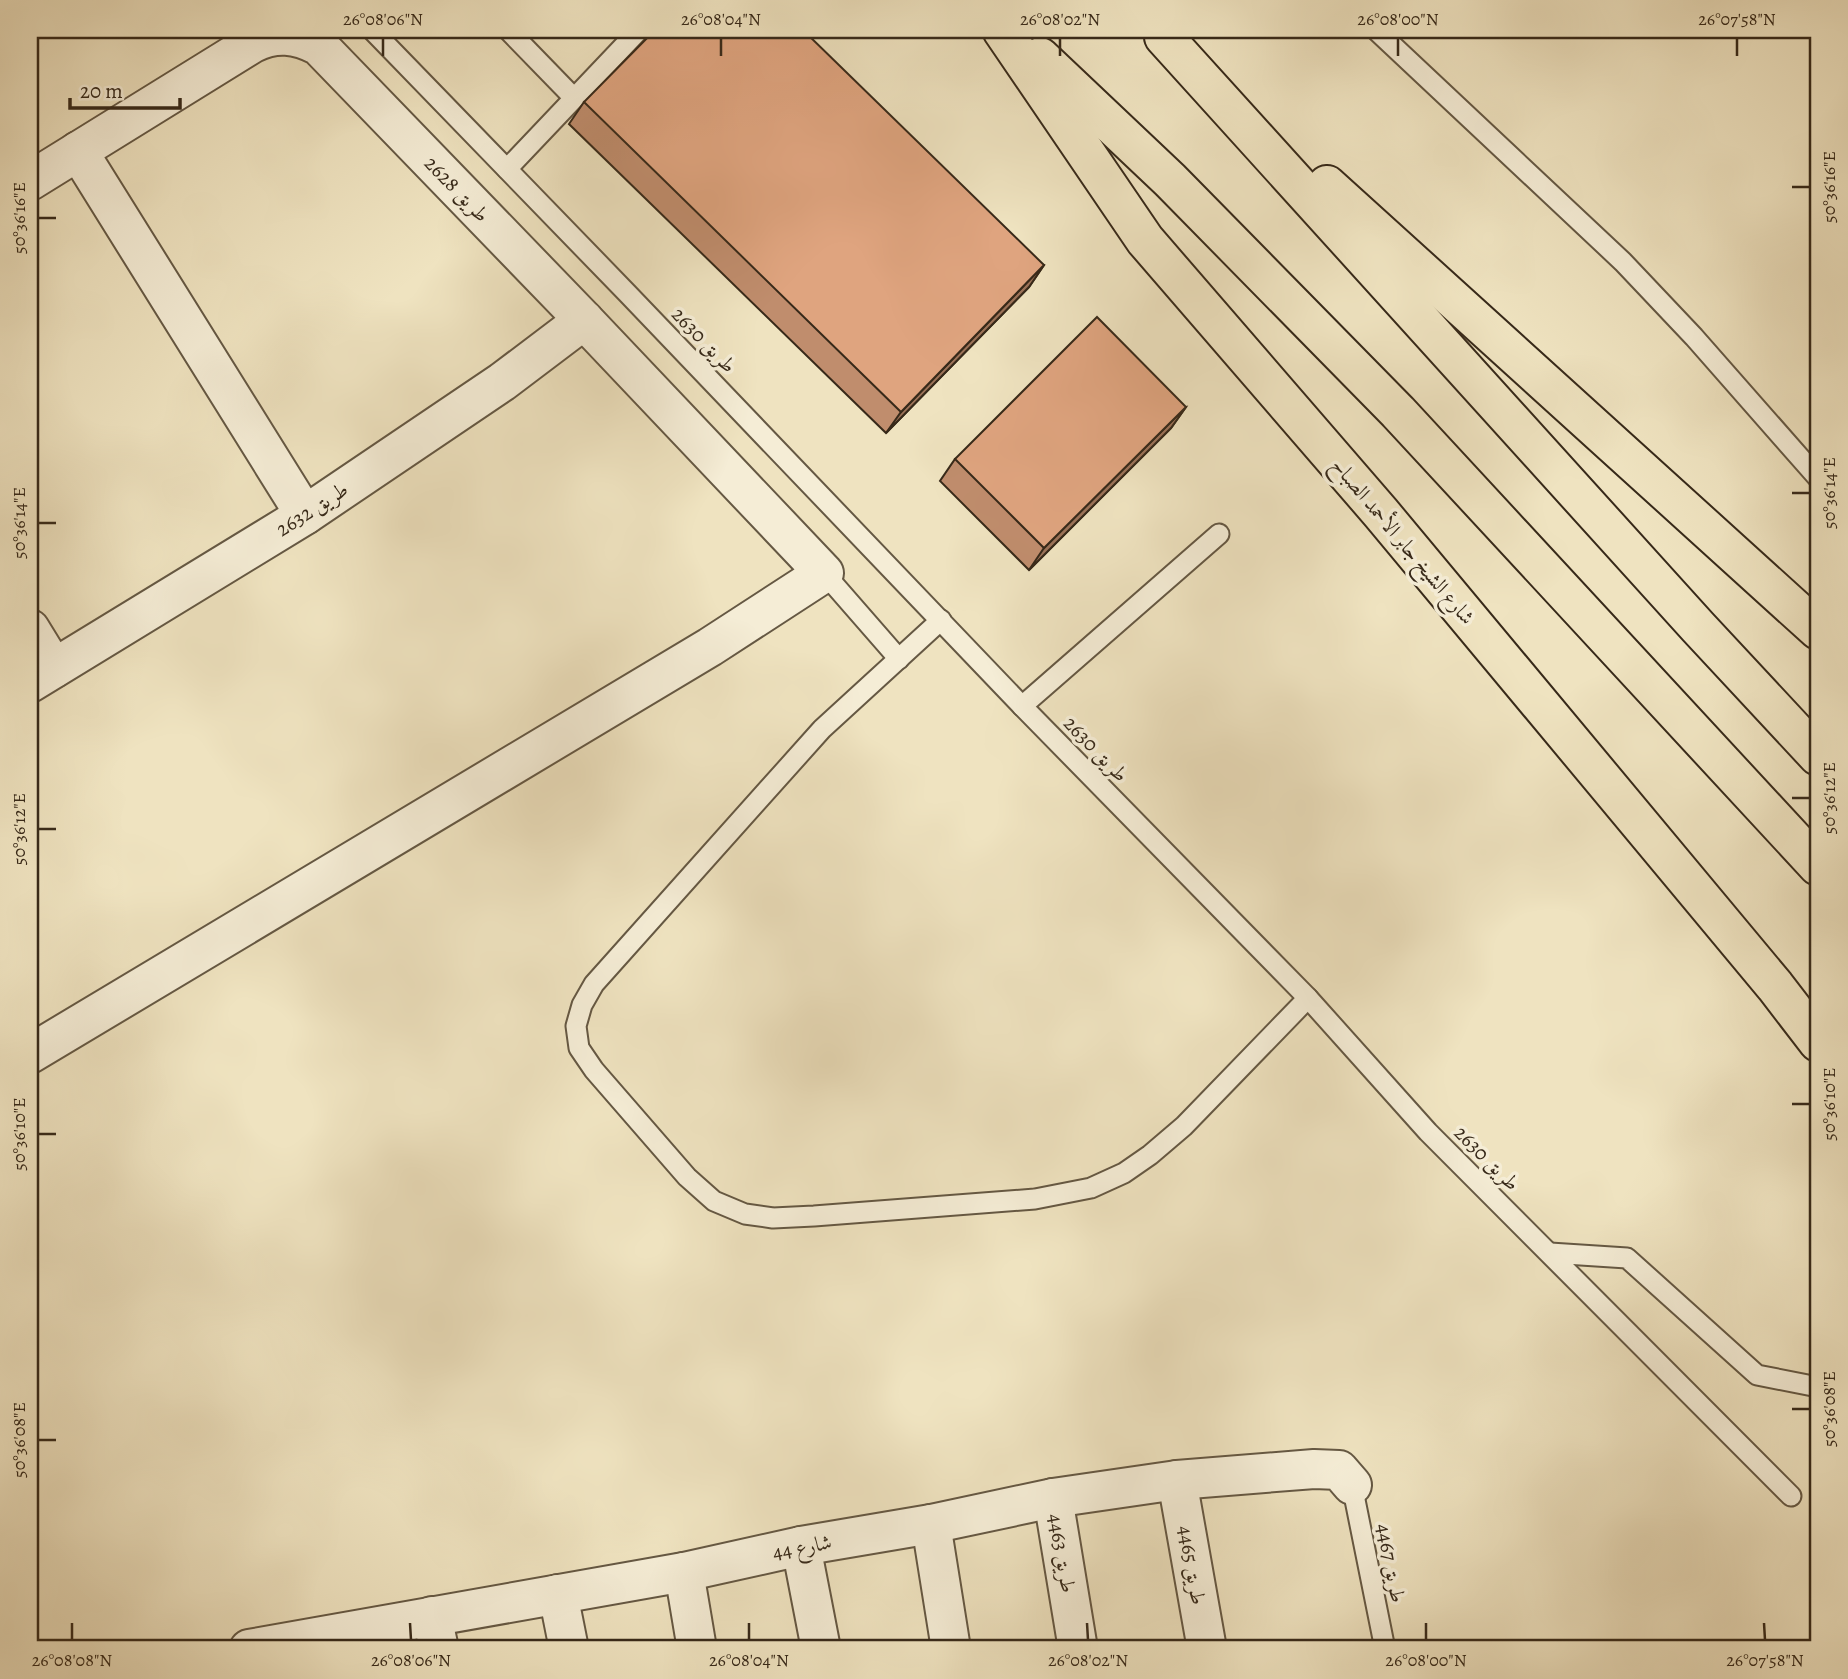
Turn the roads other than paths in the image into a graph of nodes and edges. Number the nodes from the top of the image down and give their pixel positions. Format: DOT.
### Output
graph roads {
  1 [pos="372,30"];
  2 [pos="508,30"];
  3 [pos="1002,30"];
  4 [pos="1010,30"];
  5 [pos="1376,30"];
  6 [pos="636,31"];
  7 [pos="1160,33"];
  8 [pos="574,98"];
  9 [pos="78,152"];
  10 [pos="507,169"];
  11 [pos="30,181"];
  12 [pos="584,320"];
  13 [pos="1818,478"];
  14 [pos="305,515"];
  15 [pos="1219,534"];
  16 [pos="824,573"];
  17 [pos="941,620"];
  18 [pos="30,629"];
  19 [pos="1818,630"];
  20 [pos="899,659"];
  21 [pos="42,676"];
  22 [pos="1023,706"];
  23 [pos="1818,756"];
  24 [pos="1818,866"];
  25 [pos="1308,998"];
  26 [pos="1818,1042"];
  27 [pos="30,1054"];
  28 [pos="1550,1253"];
  29 [pos="1818,1387"];
  30 [pos="1177,1480"];
  31 [pos="1352,1485"];
  32 [pos="1791,1496"];
  33 [pos="1053,1498"];
  34 [pos="931,1524"];
  35 [pos="801,1546"];
  36 [pos="684,1572"];
  37 [pos="558,1594"];
  38 [pos="435,1632"];
  39 [pos="249,1649"];
  40 [pos="569,1649"];
  41 [pos="697,1649"];
  42 [pos="821,1649"];
  43 [pos="951,1649"];
  44 [pos="1079,1649"];
  45 [pos="1207,1649"];
  46 [pos="1385,1649"];
  1 -- 10 [label="lane, طريق 2630"];
  2 -- 8 [label="lane"];
  3 -- 26 [label="main road, شارع الشيخ جابر الأحمد الصباح"];
  4 -- 24 [label="main road"];
  5 -- 13 [label="lane"];
  6 -- 8 [label="lane"];
  7 -- 19 [label="main road"];
  7 -- 23 [label="main road"];
  8 -- 10 [label="lane"];
  9 -- 11 [label="street, طريق 2628"];
  9 -- 12 [label="street, طريق 2628"];
  9 -- 14 [label="street"];
  10 -- 17 [label="lane, طريق 2630"];
  12 -- 14 [label="street, طريق 2632"];
  12 -- 16 [label="street, طريق 2628"];
  14 -- 21 [label="street, طريق 2632"];
  15 -- 22 [label="lane"];
  16 -- 20 [label="lane"];
  16 -- 27 [label="street"];
  17 -- 20 [label="lane"];
  17 -- 22 [label="lane, طريق 2630"];
  18 -- 21 [label="street"];
  20 -- 25 [label="lane"];
  22 -- 25 [label="lane, طريق 2630"];
  25 -- 28 [label="lane, طريق 2630"];
  28 -- 29 [label="lane"];
  28 -- 32 [label="lane, طريق 2630"];
  30 -- 31 [label="street, شارع 44"];
  30 -- 33 [label="street, شارع 44"];
  30 -- 45 [label="street, طريق 4465"];
  31 -- 46 [label="lane, طريق 4467"];
  33 -- 34 [label="street, شارع 44"];
  33 -- 44 [label="street, طريق 4463"];
  34 -- 35 [label="street, شارع 44"];
  34 -- 43 [label="street"];
  35 -- 36 [label="street, شارع 44"];
  35 -- 42 [label="street"];
  36 -- 37 [label="street, شارع 44"];
  36 -- 41 [label="street"];
  37 -- 38 [label="street, شارع 44"];
  37 -- 40 [label="street"];
  38 -- 39 [label="street, شارع 44"];
}
